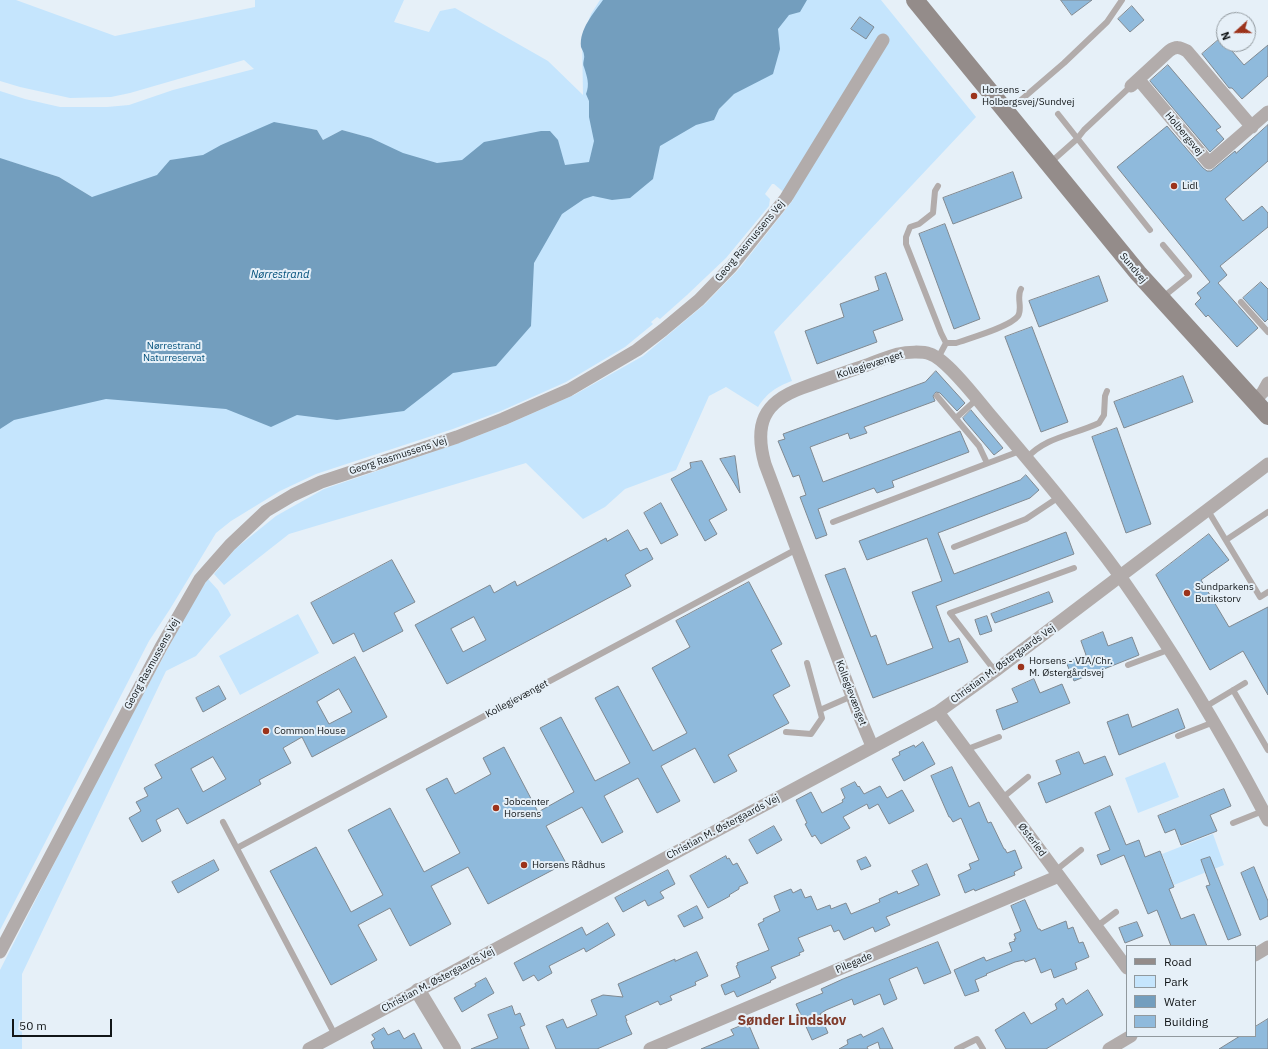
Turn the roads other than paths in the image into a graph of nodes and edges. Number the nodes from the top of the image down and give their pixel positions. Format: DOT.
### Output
graph roads {
  1 [pos="915,0"];
  2 [pos="1122,0"];
  3 [pos="883,40"];
  4 [pos="1135,83"];
  5 [pos="1268,112"];
  6 [pos="1006,113"];
  7 [pos="1058,114"];
  8 [pos="1252,126"];
  9 [pos="1077,139"];
  10 [pos="1048,165"];
  11 [pos="938,186"];
  12 [pos="1150,230"];
  13 [pos="1163,245"];
  14 [pos="1021,289"];
  15 [pos="1160,299"];
  16 [pos="1241,302"];
  17 [pos="1268,332"];
  18 [pos="946,343"];
  19 [pos="938,358"];
  20 [pos="1268,383"];
  21 [pos="1107,391"];
  22 [pos="937,396"];
  23 [pos="977,399"];
  24 [pos="1254,401"];
  25 [pos="1268,416"];
  26 [pos="956,418"];
  27 [pos="1024,454"];
  28 [pos="987,463"];
  29 [pos="1268,464"];
  30 [pos="1058,497"];
  31 [pos="1207,509"];
  32 [pos="1268,512"];
  33 [pos="832,522"];
  34 [pos="1226,540"];
  35 [pos="954,547"];
  36 [pos="797,549"];
  37 [pos="1074,568"];
  38 [pos="1120,576"];
  39 [pos="1268,592"];
  40 [pos="1168,650"];
  41 [pos="807,663"];
  42 [pos="1128,666"];
  43 [pos="996,671"];
  44 [pos="1245,683"];
  45 [pos="1233,690"];
  46 [pos="852,696"];
  47 [pos="1205,707"];
  48 [pos="820,710"];
  49 [pos="938,712"];
  50 [pos="1214,722"];
  51 [pos="786,732"];
  52 [pos="1178,736"];
  53 [pos="999,737"];
  54 [pos="872,746"];
  55 [pos="965,750"];
  56 [pos="1268,750"];
  57 [pos="1028,777"];
  58 [pos="1001,799"];
  59 [pos="1266,815"];
  60 [pos="223,822"];
  61 [pos="1233,823"];
  62 [pos="237,848"];
  63 [pos="1081,850"];
  64 [pos="1057,873"];
  65 [pos="1116,912"];
  66 [pos="1096,927"];
  67 [pos="1268,947"];
  68 [pos="0,952"];
  69 [pos="1256,954"];
  70 [pos="1126,967"];
  71 [pos="418,991"];
  72 [pos="335,1035"];
  73 [pos="1128,1037"];
  74 [pos="309,1049"];
  75 [pos="453,1049"];
  76 [pos="650,1049"];
  77 [pos="957,1049"];
  78 [pos="983,1049"];
  79 [pos="1109,1049"];
  1 -- 6 [label="main road, Sundvej"];
  2 -- 6 [label="lane"];
  3 -- 68 [label="street, Georg Rasmussens Vej"];
  4 -- 8 [label="street, Holbergsvej"];
  4 -- 8 [label="street"];
  4 -- 9 [label="lane"];
  5 -- 8 [label="street, Holbergsvej"];
  6 -- 10 [label="main road, Sundvej"];
  7 -- 9 [label="lane"];
  9 -- 10 [label="lane"];
  9 -- 12 [label="lane"];
  10 -- 15 [label="main road, Sundvej"];
  11 -- 18 [label="lane"];
  13 -- 15 [label="lane"];
  14 -- 18 [label="lane"];
  15 -- 24 [label="main road, Sundvej"];
  16 -- 17 [label="lane"];
  18 -- 19 [label="lane"];
  19 -- 23 [label="street, Kollegievænget"];
  19 -- 36 [label="street, Kollegievænget"];
  20 -- 24 [label="street"];
  21 -- 27 [label="lane"];
  22 -- 26 [label="lane"];
  23 -- 26 [label="lane"];
  23 -- 27 [label="street, Kollegievænget"];
  24 -- 25 [label="main road, Sundvej"];
  26 -- 28 [label="lane"];
  27 -- 28 [label="lane"];
  27 -- 30 [label="street, Kollegievænget"];
  28 -- 33 [label="lane"];
  29 -- 31 [label="street, Christian M. Østergaards Vej"];
  30 -- 35 [label="lane"];
  30 -- 38 [label="street, Kollegievænget"];
  31 -- 34 [label="lane"];
  31 -- 38 [label="street, Christian M. Østergaards Vej"];
  32 -- 34 [label="lane"];
  34 -- 39 [label="lane"];
  36 -- 46 [label="street, Kollegievænget"];
  36 -- 62 [label="lane, Kollegievænget"];
  37 -- 43 [label="lane"];
  38 -- 40 [label="street"];
  38 -- 43 [label="street, Christian M. Østergaards Vej"];
  40 -- 42 [label="lane"];
  40 -- 47 [label="street"];
  41 -- 48 [label="lane"];
  43 -- 49 [label="street, Christian M. Østergaards Vej"];
  44 -- 45 [label="lane"];
  45 -- 47 [label="lane"];
  45 -- 56 [label="lane"];
  46 -- 48 [label="lane"];
  46 -- 54 [label="street, Kollegievænget"];
  47 -- 50 [label="street"];
  48 -- 51 [label="lane"];
  49 -- 54 [label="street, Christian M. Østergaards Vej"];
  49 -- 55 [label="street, Østerled"];
  50 -- 52 [label="lane"];
  50 -- 59 [label="street"];
  53 -- 55 [label="lane"];
  54 -- 71 [label="street, Christian M. Østergaards Vej"];
  55 -- 58 [label="street, Østerled"];
  57 -- 58 [label="lane"];
  58 -- 64 [label="street, Østerled"];
  59 -- 61 [label="lane"];
  60 -- 62 [label="lane"];
  62 -- 72 [label="lane"];
  63 -- 64 [label="lane"];
  64 -- 66 [label="street, Østerled"];
  64 -- 76 [label="street, Pilegade"];
  65 -- 66 [label="lane"];
  66 -- 70 [label="street, Østerled"];
  67 -- 69 [label="street"];
  71 -- 72 [label="street, Christian M. Østergaards Vej"];
  71 -- 75 [label="street"];
  72 -- 74 [label="street, Christian M. Østergaards Vej"];
  73 -- 79 [label="street"];
  77 -- 78 [label="lane"];
}
